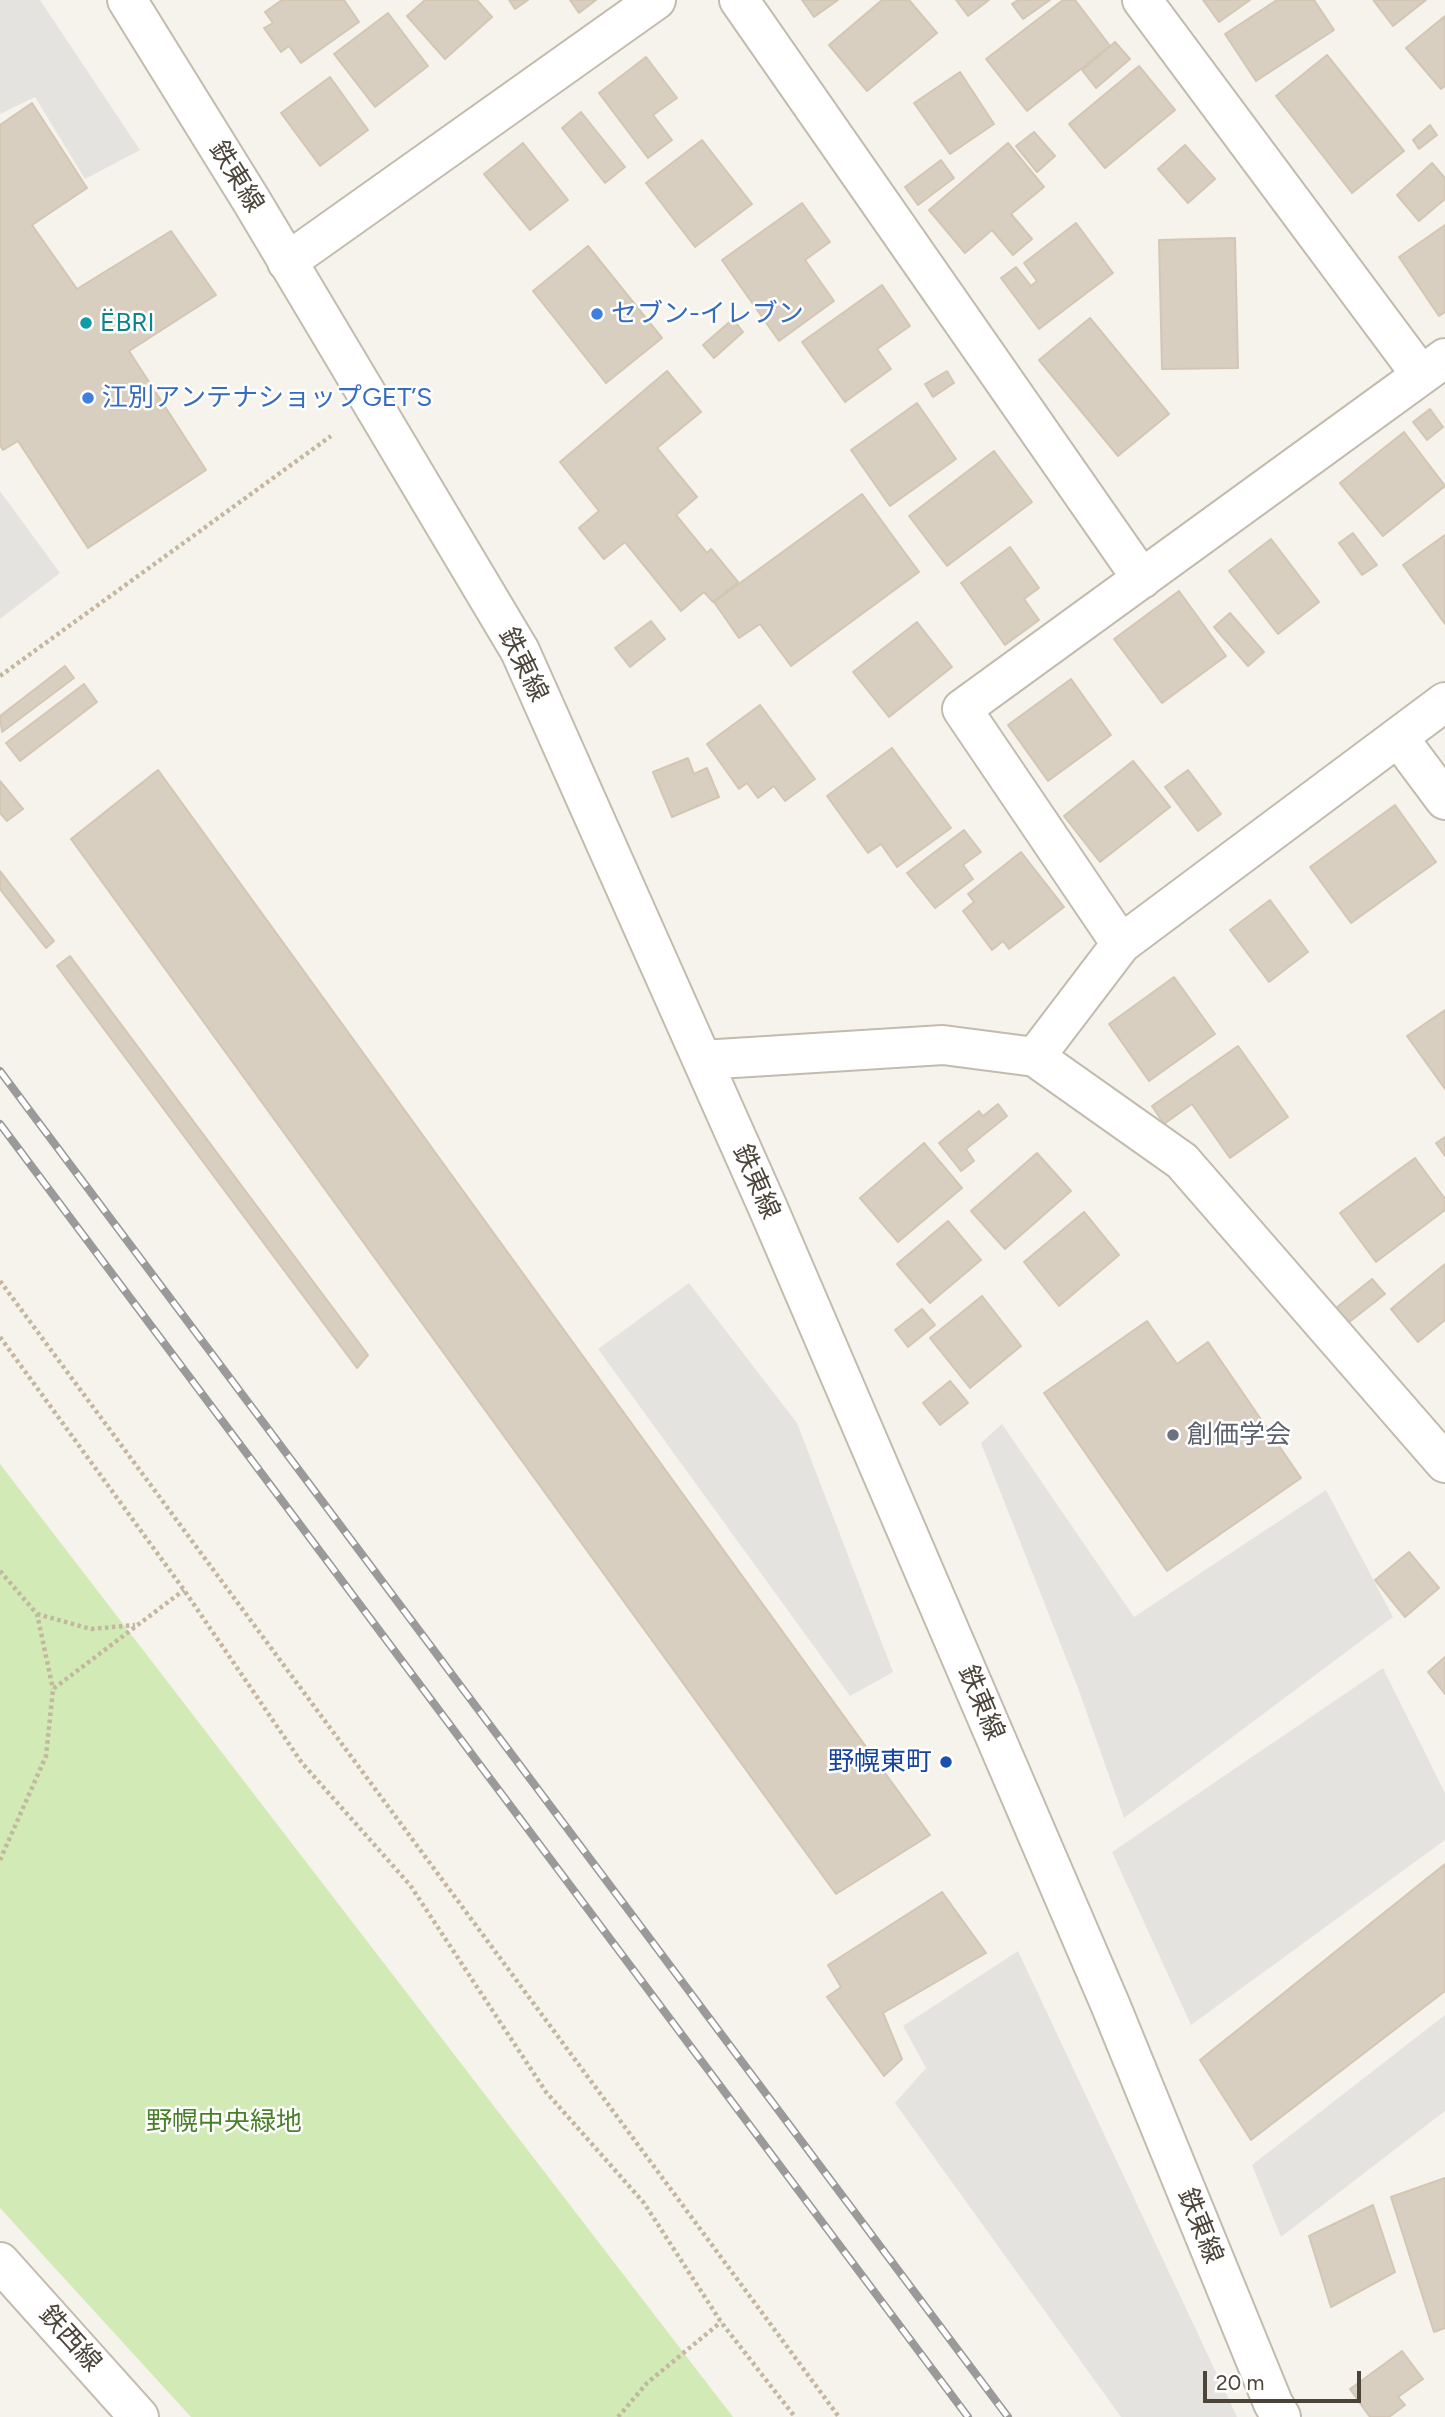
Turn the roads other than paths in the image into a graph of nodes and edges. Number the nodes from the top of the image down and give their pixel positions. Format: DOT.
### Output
graph roads {
  1 [pos="127,0"];
  2 [pos="656,0"];
  3 [pos="738,0"];
  4 [pos="1142,0"];
  5 [pos="288,262"];
  6 [pos="1433,367"];
  7 [pos="1142,579"];
  8 [pos="1445,702"];
  9 [pos="1398,737"];
  10 [pos="1445,800"];
  11 [pos="1121,944"];
  12 [pos="1035,1057"];
  13 [pos="702,1060"];
  14 [pos="1445,1463"];
  15 [pos="0,2262"];
  16 [pos="139,2417"];
  17 [pos="1281,2417"];
  1 -- 5 [label="street, 鉄東線"];
  2 -- 5 [label="street"];
  3 -- 7 [label="street"];
  4 -- 6 [label="street"];
  5 -- 13 [label="street, 鉄東線"];
  6 -- 7 [label="street"];
  7 -- 11 [label="street"];
  8 -- 9 [label="street"];
  9 -- 10 [label="street"];
  9 -- 11 [label="street"];
  11 -- 12 [label="street"];
  12 -- 13 [label="street"];
  12 -- 14 [label="street"];
  13 -- 17 [label="street, 鉄東線"];
  15 -- 16 [label="street, 鉄西線"];
}
